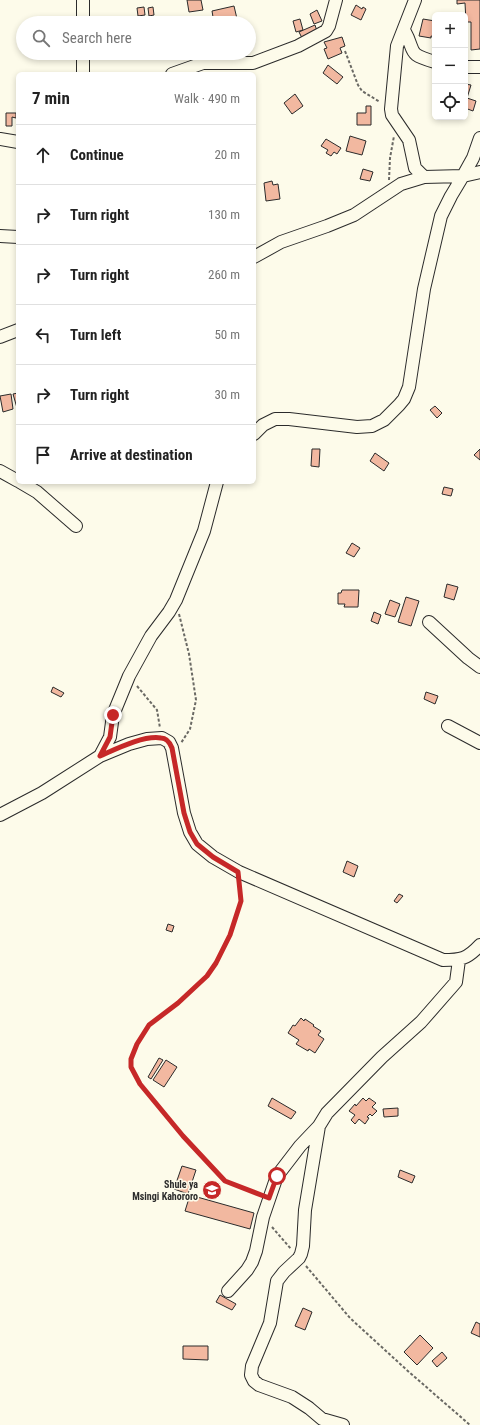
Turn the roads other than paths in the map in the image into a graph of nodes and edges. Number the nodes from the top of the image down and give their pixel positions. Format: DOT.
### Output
graph roads {
  1 [pos="83,0"];
  2 [pos="336,0"];
  3 [pos="415,0"];
  4 [pos="83,16"];
  5 [pos="404,30"];
  6 [pos="83,60"];
  7 [pos="432,61"];
  8 [pos="468,67"];
  9 [pos="480,67"];
  10 [pos="83,72"];
  11 [pos="178,72"];
  12 [pos="480,138"];
  13 [pos="0,139"];
  14 [pos="16,142"];
  15 [pos="480,172"];
  16 [pos="463,176"];
  17 [pos="424,177"];
  18 [pos="0,236"];
  19 [pos="16,237"];
  20 [pos="256,256"];
  21 [pos="16,331"];
  22 [pos="0,338"];
  23 [pos="256,432"];
  24 [pos="0,472"];
  25 [pos="16,480"];
  26 [pos="24,484"];
  27 [pos="216,484"];
  28 [pos="76,526"];
  29 [pos="429,622"];
  30 [pos="480,667"];
  31 [pos="448,726"];
  32 [pos="480,743"];
  33 [pos="100,756"];
  34 [pos="0,815"];
  35 [pos="480,945"];
  36 [pos="459,960"];
  37 [pos="319,1126"];
  38 [pos="228,1291"];
  39 [pos="344,1425"];
  1 -- 4 [label="street"];
  2 -- 11 [label="street"];
  3 -- 5 [label="street"];
  5 -- 7 [label="street"];
  5 -- 17 [label="street"];
  6 -- 10 [label="street"];
  8 -- 9 [label="street"];
  12 -- 16 [label="street"];
  13 -- 14 [label="street"];
  15 -- 16 [label="street"];
  16 -- 17 [label="street"];
  16 -- 23 [label="street"];
  17 -- 20 [label="street"];
  18 -- 19 [label="street"];
  21 -- 22 [label="street"];
  24 -- 25 [label="street"];
  26 -- 28 [label="street"];
  27 -- 33 [label="street"];
  29 -- 30 [label="street"];
  31 -- 32 [label="street"];
  33 -- 34 [label="street"];
  33 -- 36 [label="street"];
  35 -- 36 [label="street"];
  36 -- 37 [label="street"];
  37 -- 38 [label="street"];
  37 -- 39 [label="street"];
}
